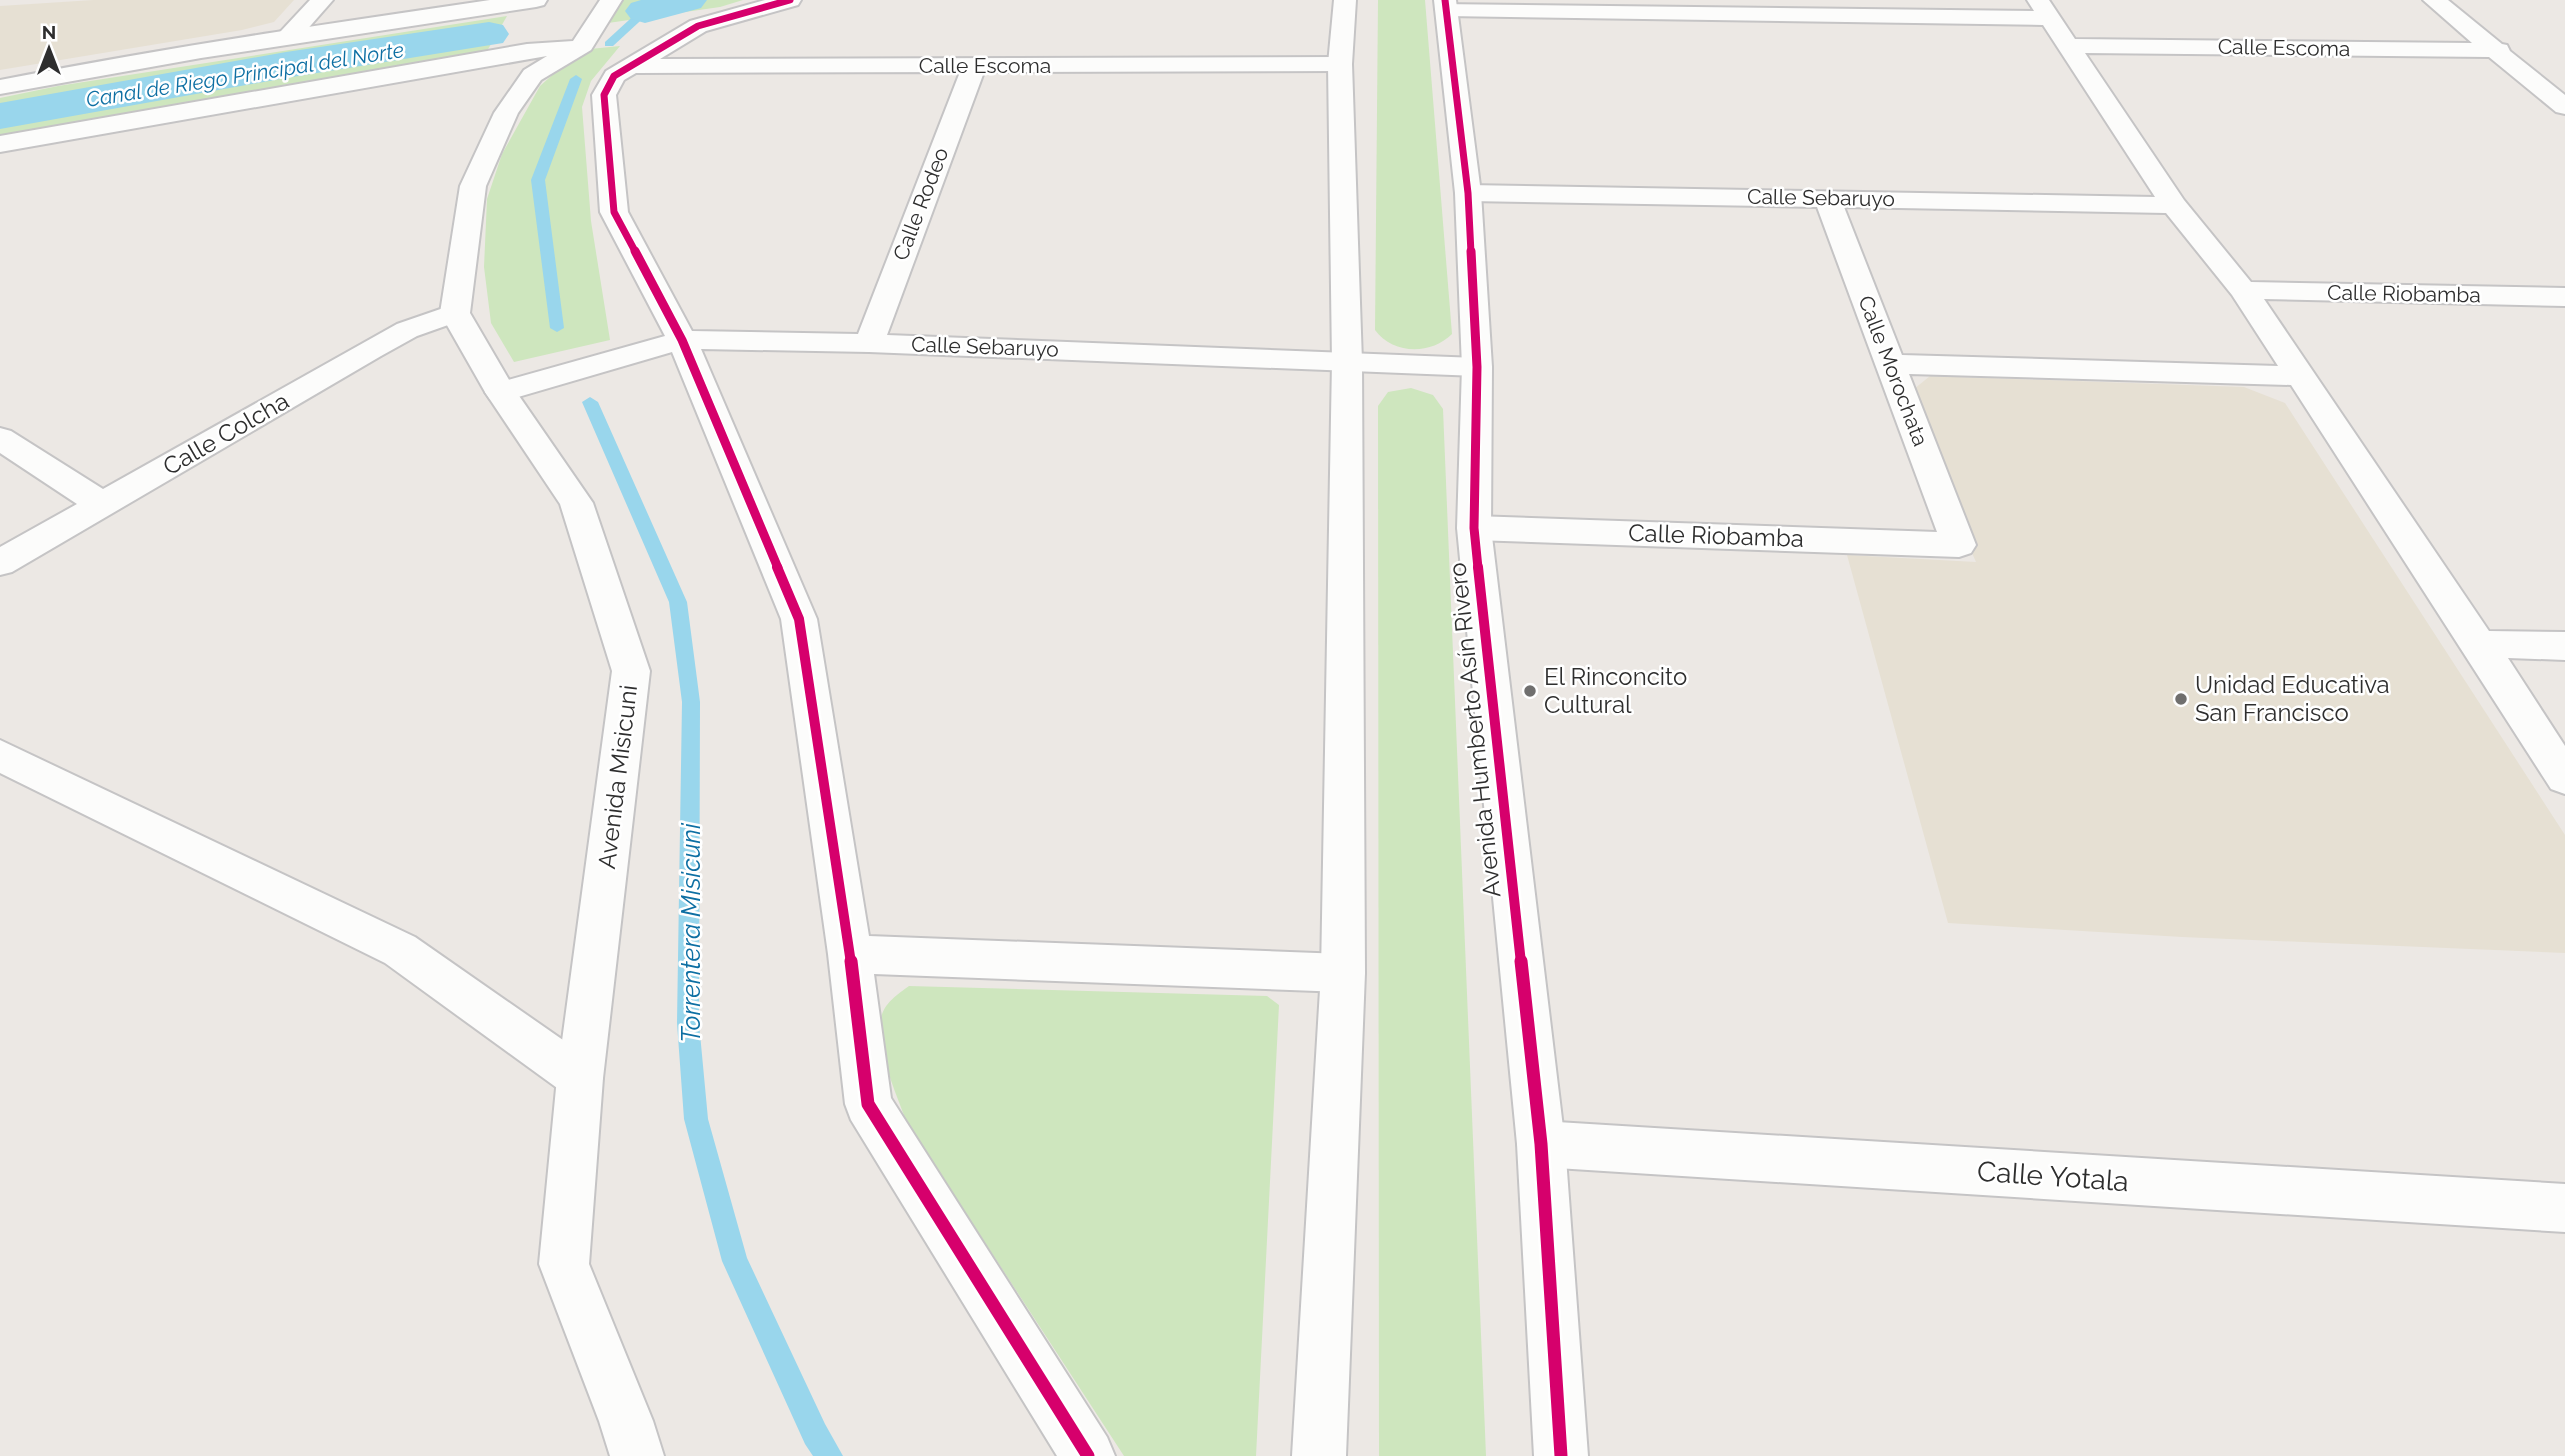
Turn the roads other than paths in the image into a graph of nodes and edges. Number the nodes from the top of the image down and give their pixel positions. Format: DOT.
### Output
graph roads {
  1 [pos="322,0"];
  2 [pos="536,0"];
  3 [pos="546,0"];
  4 [pos="611,0"];
  5 [pos="790,0"];
  6 [pos="1345,0"];
  7 [pos="2434,0"];
  8 [pos="1446,4"];
  9 [pos="2044,9"];
  10 [pos="289,36"];
  11 [pos="2070,46"];
  12 [pos="2498,50"];
  13 [pos="530,63"];
  14 [pos="1340,64"];
  15 [pos="630,66"];
  16 [pos="974,66"];
  17 [pos="0,87"];
  18 [pos="2565,107"];
  19 [pos="0,144"];
  20 [pos="1468,193"];
  21 [pos="1827,198"];
  22 [pos="2174,205"];
  23 [pos="2243,290"];
  24 [pos="2565,297"];
  25 [pos="455,313"];
  26 [pos="682,341"];
  27 [pos="869,342"];
  28 [pos="1347,362"];
  29 [pos="1890,364"];
  30 [pos="1477,366"];
  31 [pos="2300,376"];
  32 [pos="501,393"];
  33 [pos="0,438"];
  34 [pos="103,505"];
  35 [pos="1474,528"];
  36 [pos="1959,545"];
  37 [pos="0,563"];
  38 [pos="2479,643"];
  39 [pos="2565,646"];
  40 [pos="0,755"];
  41 [pos="2565,778"];
  42 [pos="849,954"];
  43 [pos="1343,973"];
  44 [pos="580,1078"];
  45 [pos="1541,1144"];
  46 [pos="2565,1208"];
  47 [pos="626,1444"];
  48 [pos="1088,1456"];
  49 [pos="1319,1456"];
  50 [pos="1561,1456"];
  1 -- 10 [label="street"];
  2 -- 10 [label="street"];
  3 -- 13 [label="street"];
  4 -- 13 [label="street"];
  5 -- 15 [label="street"];
  6 -- 14 [label="street"];
  7 -- 12 [label="street"];
  8 -- 9 [label="street"];
  8 -- 20 [label="street, Avenida Humberto Asín Rivero"];
  9 -- 11 [label="street"];
  10 -- 17 [label="street"];
  11 -- 12 [label="street, Calle Escoma"];
  11 -- 22 [label="street"];
  12 -- 18 [label="street"];
  13 -- 19 [label="street"];
  13 -- 25 [label="street"];
  14 -- 16 [label="street, Calle Escoma"];
  14 -- 28 [label="street"];
  15 -- 16 [label="street, Calle Escoma"];
  15 -- 26 [label="street"];
  16 -- 27 [label="street, Calle Rodeo"];
  20 -- 21 [label="street, Calle Sebaruyo"];
  20 -- 30 [label="street, Avenida Humberto Asín Rivero"];
  21 -- 22 [label="street, Calle Sebaruyo"];
  21 -- 29 [label="street, Calle Morochata"];
  22 -- 23 [label="street"];
  23 -- 24 [label="street, Calle Riobamba"];
  23 -- 31 [label="street"];
  25 -- 32 [label="street, Avenida Misicuni"];
  25 -- 34 [label="street, Calle Colcha"];
  26 -- 27 [label="street, Calle Sebaruyo"];
  26 -- 32 [label="street, Calle Sebaruyo"];
  26 -- 42 [label="street"];
  27 -- 28 [label="street, Calle Sebaruyo"];
  28 -- 30 [label="street, Calle Sebaruyo"];
  28 -- 43 [label="street"];
  29 -- 31 [label="street"];
  29 -- 36 [label="street, Calle Morochata"];
  30 -- 35 [label="street, Avenida Humberto Asín Rivero"];
  31 -- 38 [label="street"];
  32 -- 44 [label="street, Avenida Misicuni"];
  33 -- 34 [label="street"];
  34 -- 37 [label="street, Calle Colcha"];
  35 -- 36 [label="street, Calle Riobamba"];
  35 -- 45 [label="street, Avenida Humberto Asín Rivero"];
  38 -- 39 [label="street"];
  38 -- 41 [label="street"];
  40 -- 44 [label="street"];
  42 -- 43 [label="street"];
  42 -- 48 [label="street"];
  43 -- 49 [label="street"];
  44 -- 47 [label="street, Avenida Misicuni"];
  45 -- 46 [label="street, Calle Yotala"];
  45 -- 50 [label="street, Avenida Humberto Asín Rivero"];
}
